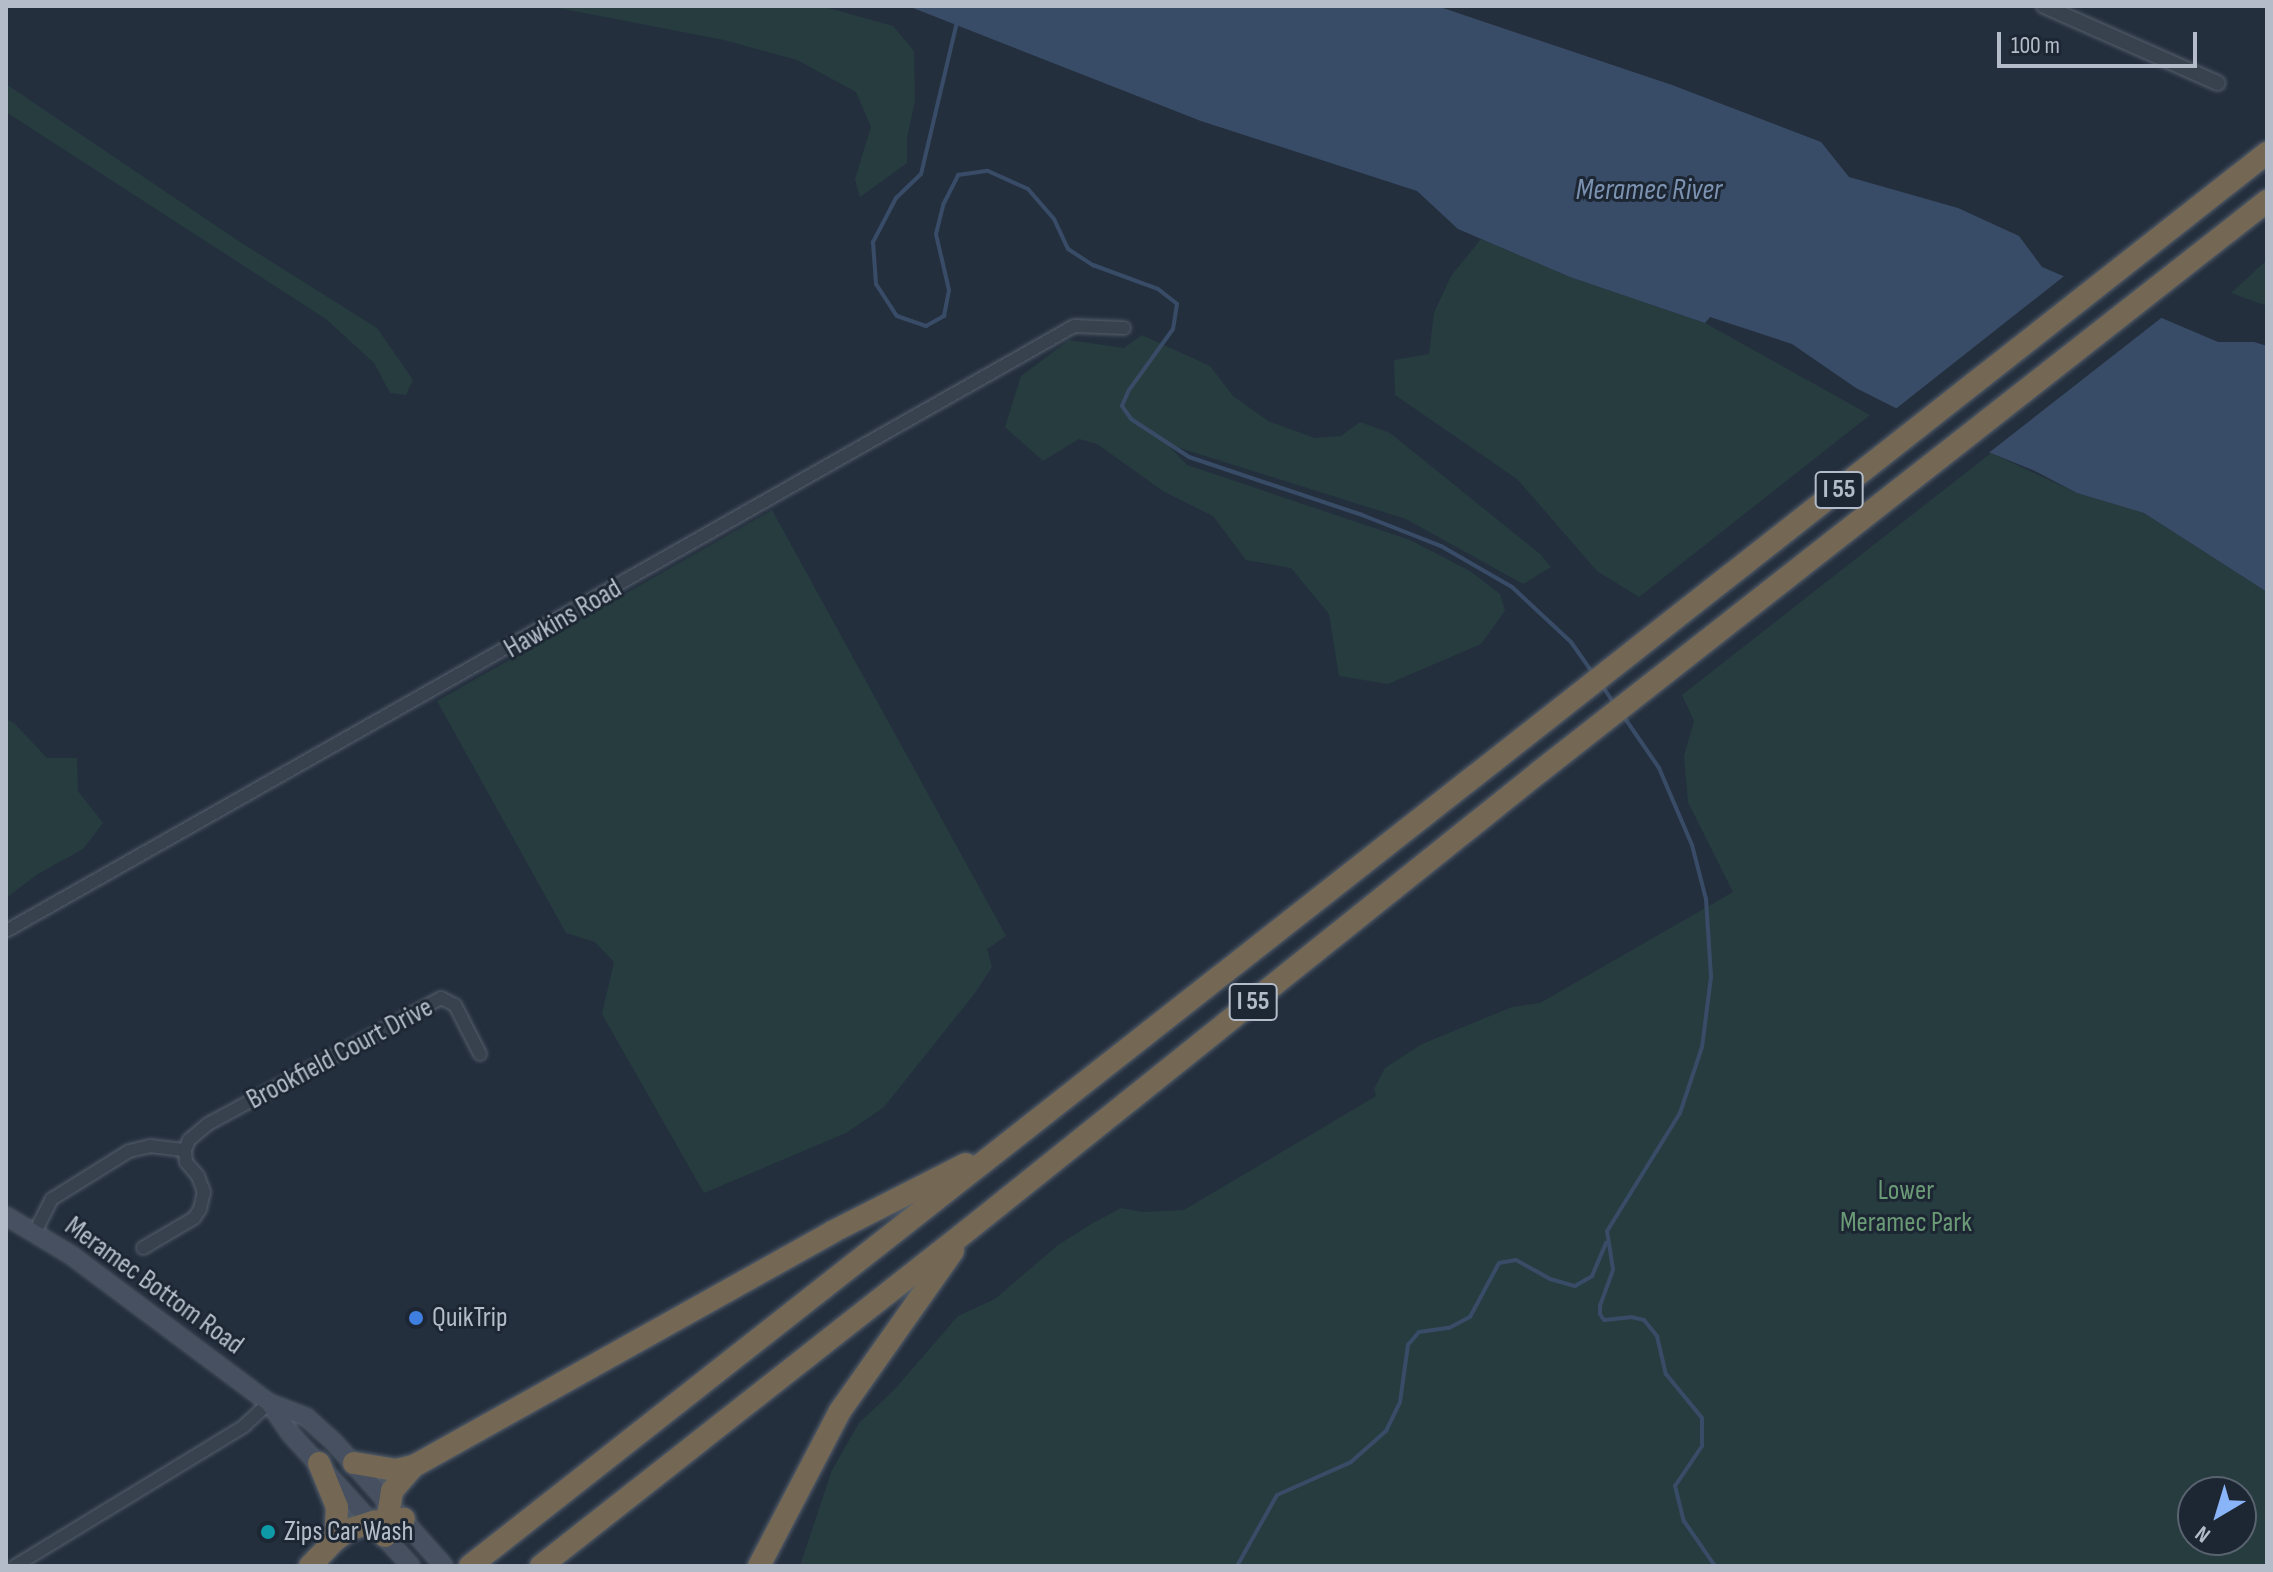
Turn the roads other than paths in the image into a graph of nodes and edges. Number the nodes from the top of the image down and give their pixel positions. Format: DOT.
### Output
graph roads {
  1 [pos="2044,6"];
  2 [pos="2218,83"];
  3 [pos="2267,153"];
  4 [pos="2267,201"];
  5 [pos="1124,328"];
  6 [pos="6,931"];
  7 [pos="480,1054"];
  8 [pos="1010,1142"];
  9 [pos="185,1150"];
  10 [pos="6,1216"];
  11 [pos="968,1230"];
  12 [pos="35,1232"];
  13 [pos="143,1248"];
  14 [pos="269,1403"];
  15 [pos="319,1463"];
  16 [pos="354,1463"];
  17 [pos="414,1466"];
  18 [pos="392,1525"];
  19 [pos="335,1540"];
  20 [pos="15,1566"];
  21 [pos="310,1566"];
  22 [pos="411,1566"];
  23 [pos="444,1566"];
  24 [pos="470,1566"];
  25 [pos="541,1566"];
  26 [pos="759,1566"];
  1 -- 2 [label="street"];
  3 -- 8 [label="highway, I 55"];
  4 -- 11 [label="highway, I 55"];
  5 -- 6 [label="street, Hawkins Road"];
  7 -- 9 [label="street, Brookfield Court Drive"];
  8 -- 17 [label="highway"];
  8 -- 24 [label="highway, I 55"];
  9 -- 12 [label="street"];
  9 -- 13 [label="street"];
  10 -- 12 [label="main road, Meramec Bottom Road"];
  11 -- 25 [label="highway, I 55"];
  11 -- 26 [label="highway"];
  12 -- 14 [label="main road, Meramec Bottom Road"];
  14 -- 15 [label="main road, Meramec Bottom Road"];
  14 -- 16 [label="main road, Meramec Bottom Road"];
  14 -- 20 [label="street"];
  15 -- 18 [label="main road, Meramec Bottom Road"];
  15 -- 19 [label="highway"];
  16 -- 17 [label="highway"];
  16 -- 18 [label="main road, Meramec Bottom Road"];
  17 -- 18 [label="highway"];
  18 -- 19 [label="highway"];
  18 -- 22 [label="main road, Meramec Bottom Road"];
  18 -- 23 [label="main road, Meramec Bottom Road"];
  19 -- 21 [label="highway"];
}
